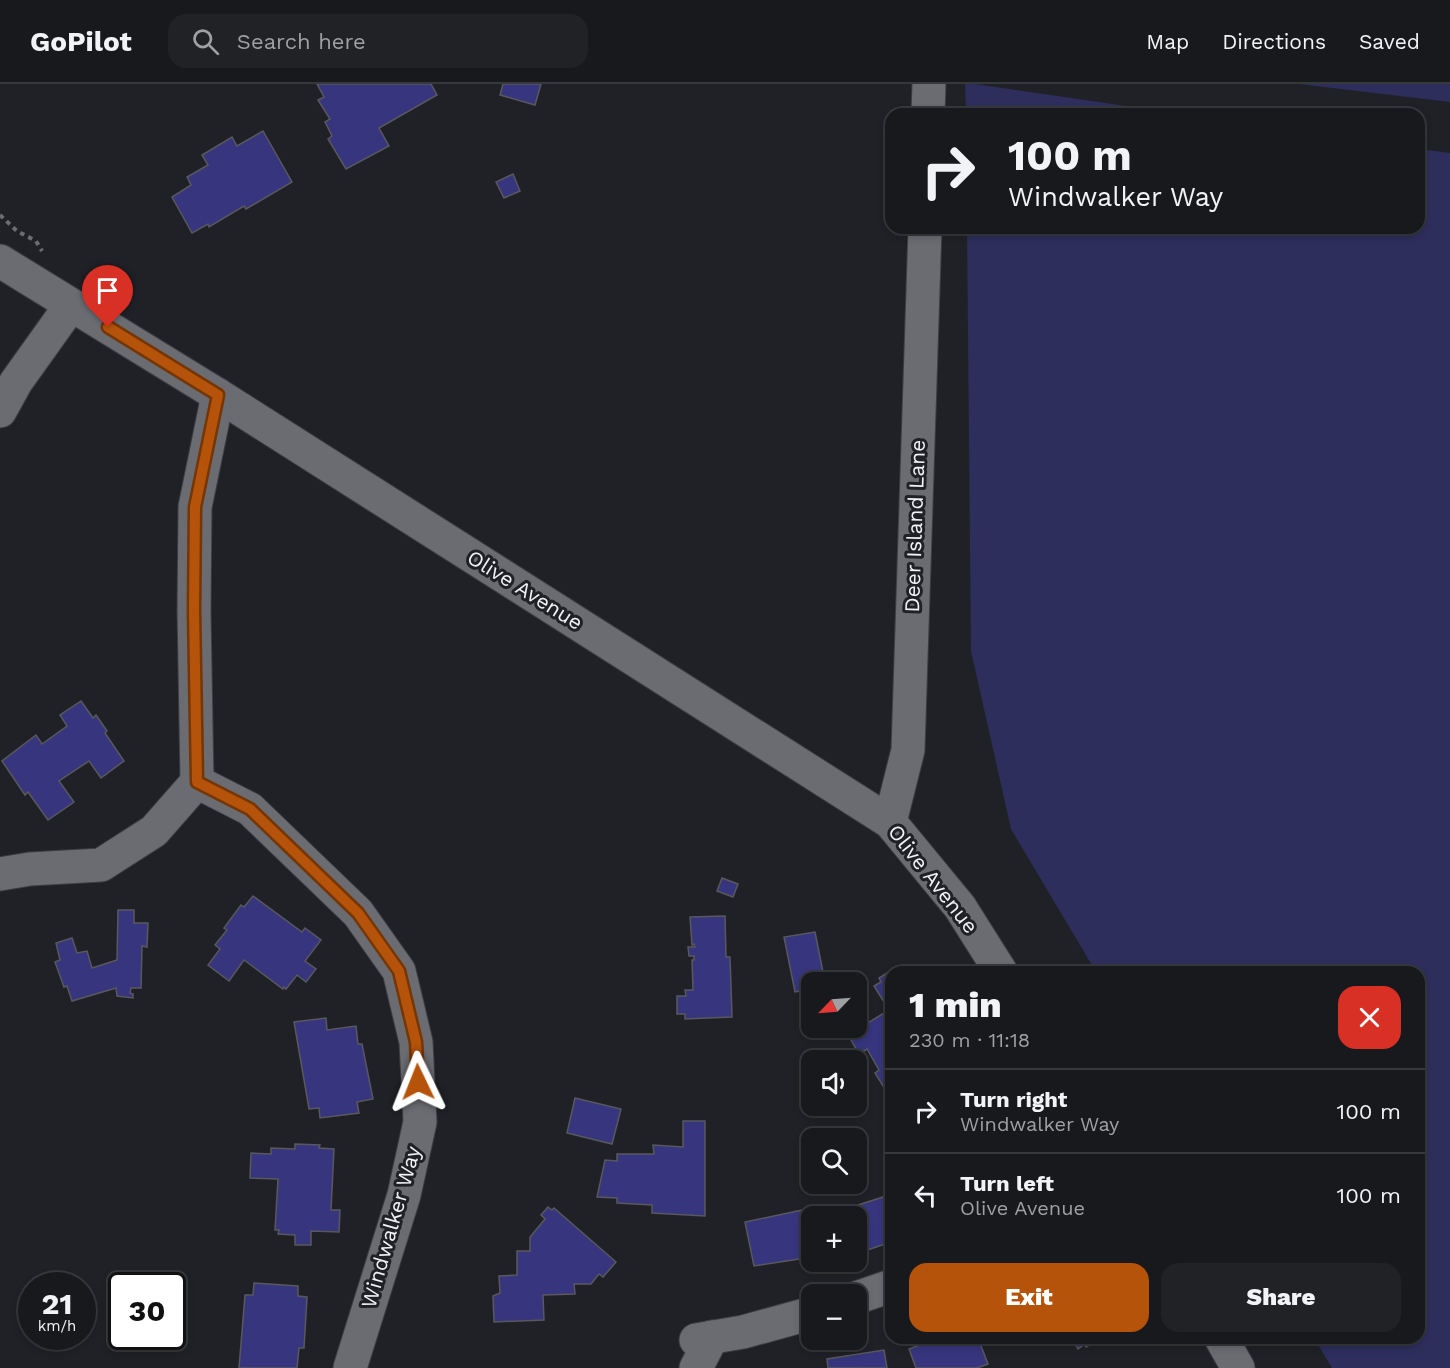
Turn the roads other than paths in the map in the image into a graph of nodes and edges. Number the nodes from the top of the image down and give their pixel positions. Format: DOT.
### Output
graph roads {
  1 [pos="929,84"];
  2 [pos="928,108"];
  3 [pos="924,234"];
  4 [pos="0,262"];
  5 [pos="71,305"];
  6 [pos="218,395"];
  7 [pos="0,411"];
  8 [pos="197,782"];
  9 [pos="890,822"];
  10 [pos="0,874"];
  11 [pos="997,966"];
  12 [pos="885,1288"];
  13 [pos="867,1294"];
  14 [pos="801,1316"];
  15 [pos="1224,1344"];
  16 [pos="701,1348"];
  17 [pos="350,1368"];
  18 [pos="1238,1368"];
  1 -- 2 [label="street"];
  3 -- 9 [label="street, Deer Island Lane"];
  4 -- 5 [label="street, Olive Avenue"];
  5 -- 6 [label="street, Olive Avenue"];
  5 -- 7 [label="street"];
  6 -- 8 [label="street"];
  6 -- 9 [label="street, Olive Avenue"];
  8 -- 10 [label="street"];
  8 -- 17 [label="street, Windwalker Way"];
  9 -- 11 [label="street, Olive Avenue"];
  12 -- 13 [label="street"];
  14 -- 16 [label="street"];
  15 -- 18 [label="street"];
}
